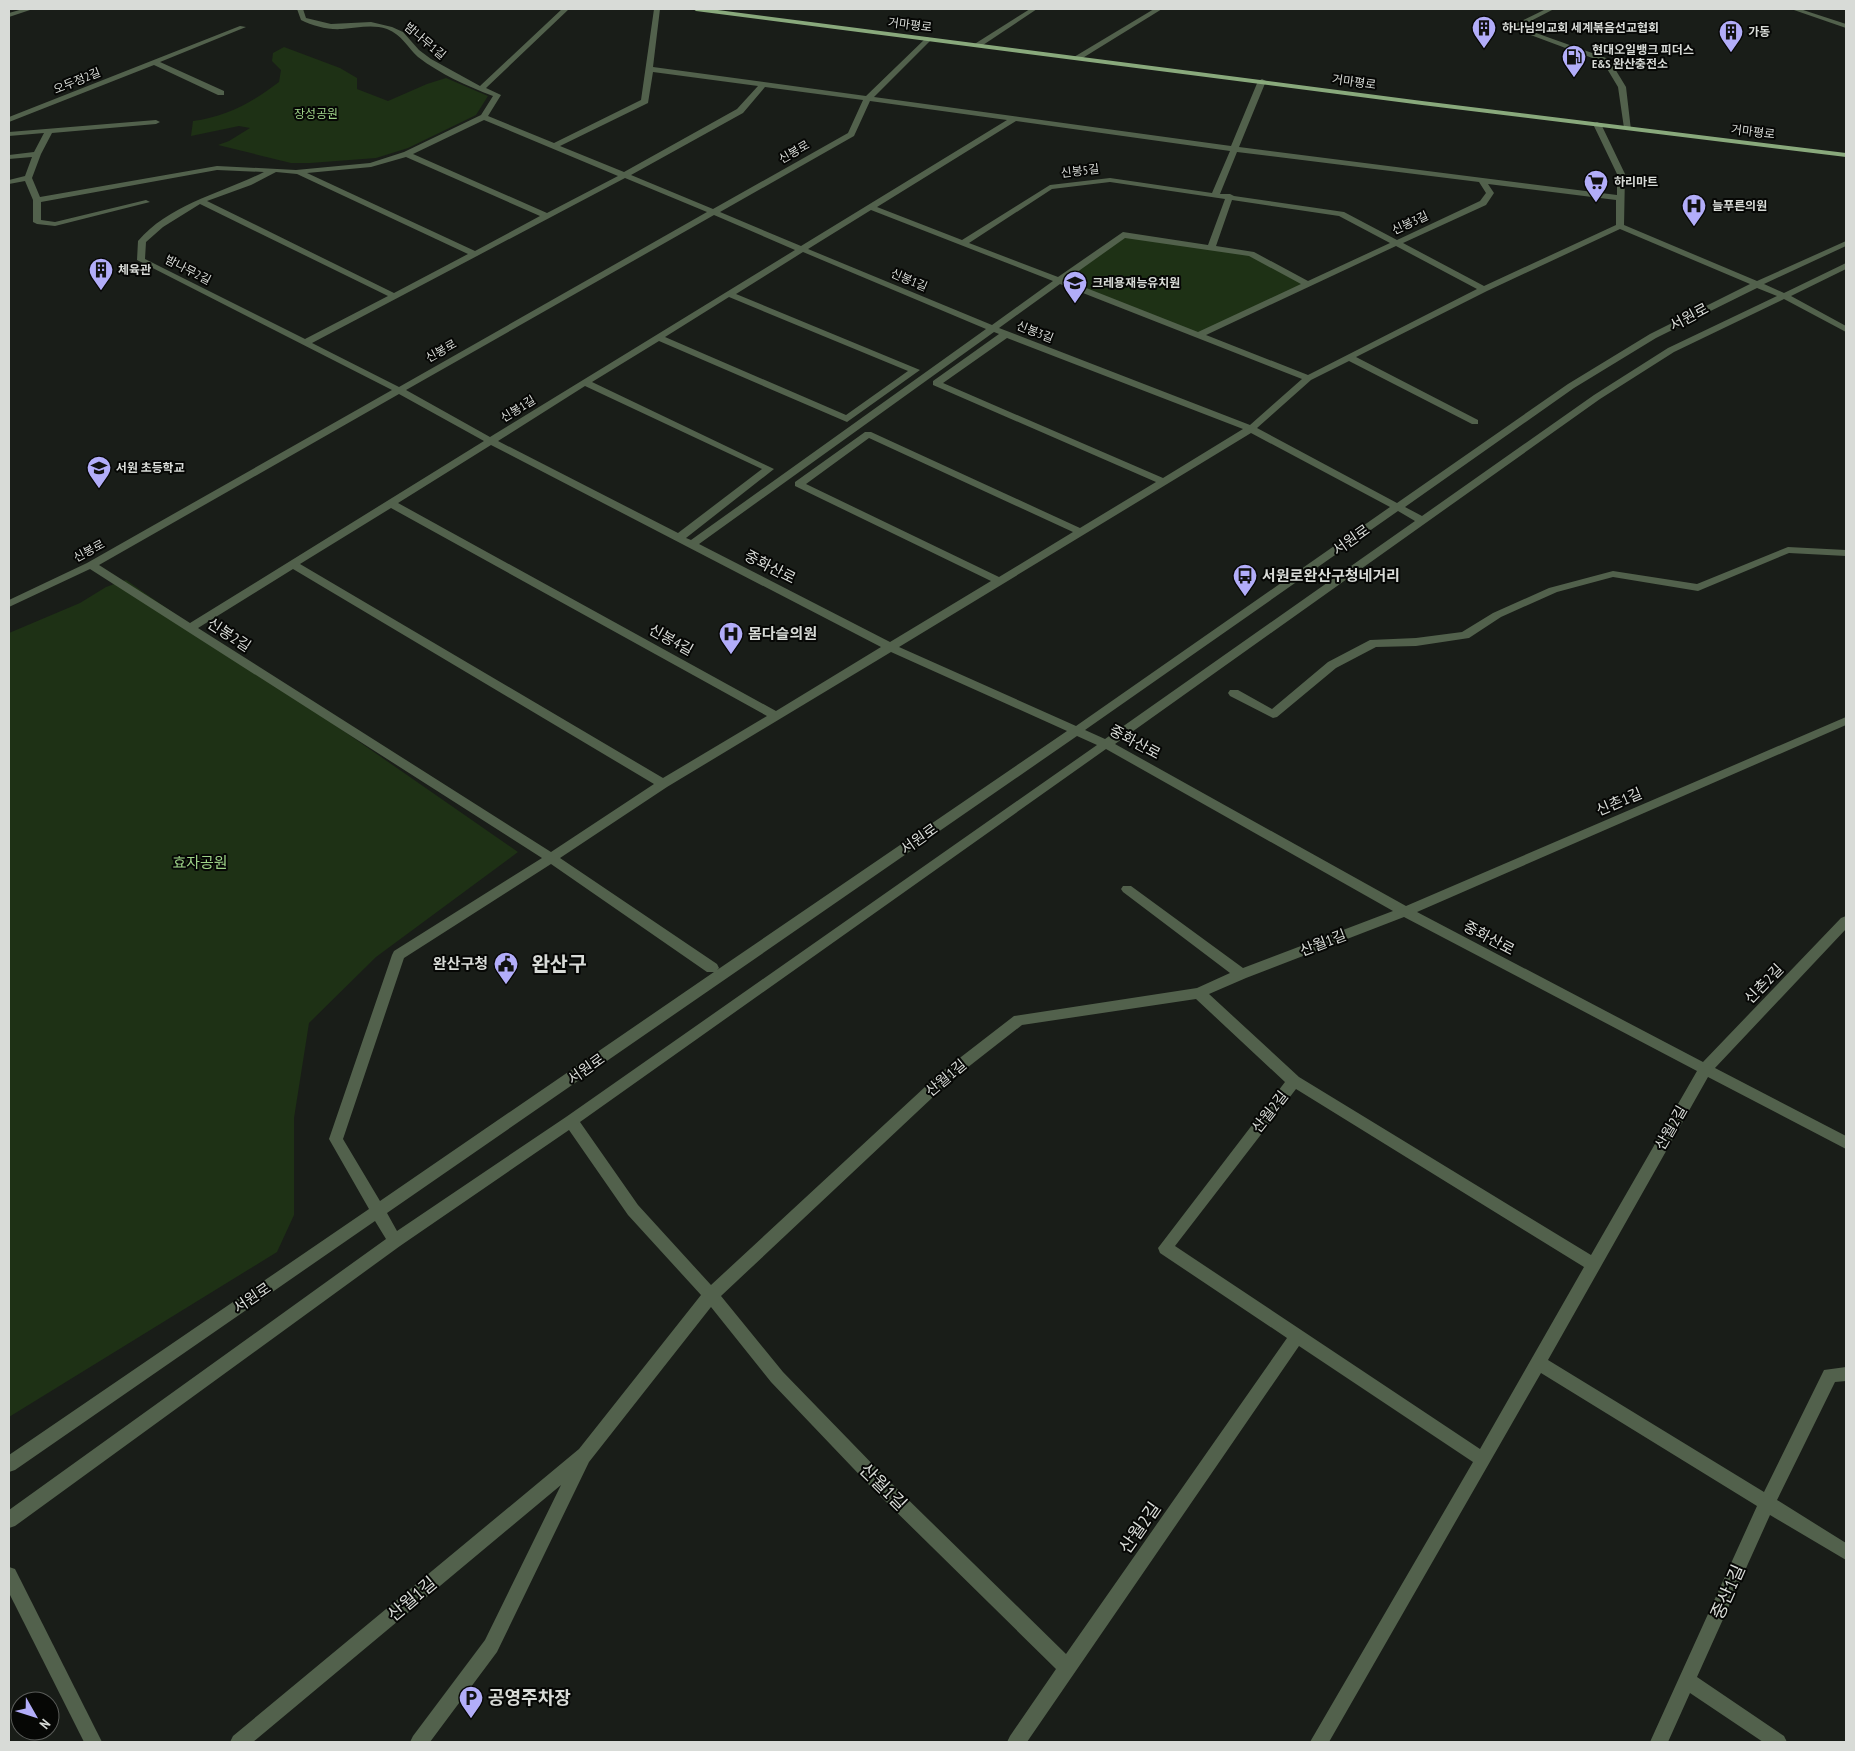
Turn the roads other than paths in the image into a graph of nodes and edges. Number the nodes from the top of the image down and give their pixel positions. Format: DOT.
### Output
graph roads {
  1 [pos="30,9"];
  2 [pos="300,9"];
  3 [pos="566,9"];
  4 [pos="657,9"];
  5 [pos="696,9"];
  6 [pos="1034,9"];
  7 [pos="1159,9"];
  8 [pos="1551,9"];
  9 [pos="1794,9"];
  10 [pos="710,10"];
  11 [pos="9,15"];
  12 [pos="1846,26"];
  13 [pos="242,27"];
  14 [pos="927,39"];
  15 [pos="977,45"];
  16 [pos="1078,57"];
  17 [pos="154,62"];
  18 [pos="650,69"];
  19 [pos="1262,81"];
  20 [pos="764,84"];
  21 [pos="480,89"];
  22 [pos="221,93"];
  23 [pos="867,100"];
  24 [pos="484,117"];
  25 [pos="9,120"];
  26 [pos="1013,120"];
  27 [pos="156,122"];
  28 [pos="1597,124"];
  29 [pos="1628,128"];
  30 [pos="49,131"];
  31 [pos="9,134"];
  32 [pos="554,146"];
  33 [pos="1233,150"];
  34 [pos="37,154"];
  35 [pos="407,154"];
  36 [pos="1846,155"];
  37 [pos="9,157"];
  38 [pos="275,170"];
  39 [pos="296,172"];
  40 [pos="624,175"];
  41 [pos="28,178"];
  42 [pos="9,182"];
  43 [pos="1483,182"];
  44 [pos="1216,194"];
  45 [pos="1230,196"];
  46 [pos="1622,198"];
  47 [pos="37,200"];
  48 [pos="200,201"];
  49 [pos="146,202"];
  50 [pos="870,207"];
  51 [pos="714,211"];
  52 [pos="547,216"];
  53 [pos="1620,226"];
  54 [pos="1398,242"];
  55 [pos="963,243"];
  56 [pos="1846,243"];
  57 [pos="1211,248"];
  58 [pos="802,249"];
  59 [pos="475,254"];
  60 [pos="1846,266"];
  61 [pos="1058,281"];
  62 [pos="1307,284"];
  63 [pos="1756,284"];
  64 [pos="1484,288"];
  65 [pos="729,294"];
  66 [pos="394,296"];
  67 [pos="1784,296"];
  68 [pos="1846,329"];
  69 [pos="1006,334"];
  70 [pos="1198,335"];
  71 [pos="658,337"];
  72 [pos="305,343"];
  73 [pos="1348,356"];
  74 [pos="1308,378"];
  75 [pos="585,382"];
  76 [pos="398,390"];
  77 [pos="1475,422"];
  78 [pos="1251,429"];
  79 [pos="491,441"];
  80 [pos="1164,482"];
  81 [pos="390,503"];
  82 [pos="1398,507"];
  83 [pos="1422,520"];
  84 [pos="1081,532"];
  85 [pos="679,538"];
  86 [pos="691,545"];
  87 [pos="1846,553"];
  88 [pos="292,564"];
  89 [pos="91,565"];
  90 [pos="999,581"];
  91 [pos="9,604"];
  92 [pos="190,628"];
  93 [pos="890,647"];
  94 [pos="1234,693"];
  95 [pos="775,715"];
  96 [pos="1846,722"];
  97 [pos="1076,731"];
  98 [pos="1106,744"];
  99 [pos="663,784"];
  100 [pos="550,857"];
  101 [pos="1126,889"];
  102 [pos="1405,912"];
  103 [pos="1846,921"];
  104 [pos="712,968"];
  105 [pos="1240,974"];
  106 [pos="1199,993"];
  107 [pos="1705,1069"];
  108 [pos="1294,1081"];
  109 [pos="571,1121"];
  110 [pos="1846,1143"];
  111 [pos="378,1212"];
  112 [pos="395,1241"];
  113 [pos="1594,1264"];
  114 [pos="710,1295"];
  115 [pos="1297,1336"];
  116 [pos="1538,1362"];
  117 [pos="1846,1374"];
  118 [pos="585,1455"];
  119 [pos="1483,1460"];
  120 [pos="9,1464"];
  121 [pos="1767,1503"];
  122 [pos="9,1520"];
  123 [pos="1846,1552"];
  124 [pos="9,1575"];
  125 [pos="1068,1668"];
  126 [pos="1688,1681"];
  127 [pos="93,1742"];
  128 [pos="239,1742"];
  129 [pos="419,1742"];
  130 [pos="1016,1742"];
  131 [pos="1318,1742"];
  132 [pos="1659,1742"];
  133 [pos="1778,1742"];
  1 -- 11 [label="street"];
  2 -- 21 [label="street, 밤나무1길"];
  3 -- 21 [label="street"];
  4 -- 18 [label="street"];
  5 -- 10 [label="main road, 거마평로"];
  6 -- 15 [label="street"];
  7 -- 16 [label="street"];
  8 -- 29 [label="street"];
  9 -- 12 [label="street"];
  10 -- 14 [label="main road, 거마평로"];
  13 -- 17 [label="street, 오두정2길"];
  14 -- 15 [label="main road, 거마평로"];
  14 -- 23 [label="street, 신봉로"];
  15 -- 16 [label="main road, 거마평로"];
  16 -- 19 [label="main road, 거마평로"];
  17 -- 22 [label="street"];
  17 -- 25 [label="street, 오두정2길"];
  18 -- 20 [label="street"];
  18 -- 32 [label="street"];
  19 -- 28 [label="main road, 거마평로"];
  19 -- 33 [label="street"];
  20 -- 23 [label="street"];
  20 -- 40 [label="street"];
  21 -- 24 [label="street, 밤나무1길"];
  23 -- 26 [label="street"];
  23 -- 51 [label="street, 신봉로"];
  24 -- 32 [label="street"];
  24 -- 35 [label="street"];
  26 -- 33 [label="street"];
  26 -- 50 [label="street, 신봉1길"];
  27 -- 30 [label="street"];
  28 -- 29 [label="main road, 거마평로"];
  28 -- 46 [label="street"];
  29 -- 36 [label="main road, 거마평로"];
  30 -- 31 [label="street"];
  30 -- 34 [label="street"];
  32 -- 40 [label="street"];
  33 -- 43 [label="street"];
  33 -- 44 [label="street"];
  34 -- 37 [label="street"];
  34 -- 41 [label="street"];
  35 -- 39 [label="street"];
  35 -- 52 [label="street"];
  38 -- 39 [label="street"];
  38 -- 47 [label="street"];
  38 -- 48 [label="street, 밤나무2길"];
  39 -- 59 [label="street"];
  40 -- 51 [label="street"];
  40 -- 52 [label="street"];
  41 -- 42 [label="street"];
  41 -- 47 [label="street"];
  43 -- 46 [label="street"];
  43 -- 54 [label="street, 신봉3길"];
  44 -- 45 [label="street, 신봉5길"];
  44 -- 55 [label="street, 신봉5길"];
  45 -- 54 [label="street, 신봉5길"];
  45 -- 57 [label="street"];
  46 -- 53 [label="street"];
  47 -- 49 [label="street"];
  48 -- 66 [label="street"];
  48 -- 72 [label="street, 밤나무2길"];
  50 -- 55 [label="street"];
  50 -- 58 [label="street, 신봉1길"];
  51 -- 58 [label="street"];
  51 -- 76 [label="street, 신봉로"];
  52 -- 59 [label="street"];
  53 -- 63 [label="street"];
  53 -- 64 [label="street"];
  54 -- 62 [label="street, 신봉3길"];
  54 -- 64 [label="street, 신봉5길"];
  55 -- 61 [label="street"];
  56 -- 63 [label="street, 서원로"];
  57 -- 61 [label="street"];
  57 -- 62 [label="street"];
  58 -- 65 [label="street, 신봉1길"];
  58 -- 69 [label="street, 신봉1길"];
  59 -- 66 [label="street"];
  60 -- 67 [label="street, 서원로"];
  61 -- 70 [label="street"];
  61 -- 86 [label="street"];
  62 -- 70 [label="street, 신봉3길"];
  63 -- 67 [label="street"];
  63 -- 82 [label="street, 서원로"];
  64 -- 73 [label="street"];
  65 -- 71 [label="street, 신봉1길"];
  65 -- 71 [label="street"];
  66 -- 72 [label="street"];
  67 -- 68 [label="street"];
  67 -- 83 [label="street, 서원로"];
  69 -- 78 [label="street, 신봉3길"];
  69 -- 80 [label="street"];
  70 -- 74 [label="street"];
  71 -- 75 [label="street, 신봉1길"];
  72 -- 76 [label="street, 밤나무2길"];
  73 -- 74 [label="street"];
  73 -- 77 [label="street"];
  74 -- 78 [label="street"];
  75 -- 79 [label="street, 신봉1길"];
  75 -- 85 [label="street"];
  76 -- 79 [label="street, 중화산로"];
  76 -- 89 [label="street, 신봉로"];
  78 -- 80 [label="street"];
  78 -- 82 [label="street, 신봉3길"];
  79 -- 81 [label="street, 신봉2길"];
  79 -- 85 [label="street, 중화산로"];
  80 -- 84 [label="street"];
  81 -- 88 [label="street, 신봉2길"];
  81 -- 95 [label="street, 신봉4길"];
  82 -- 83 [label="street, 신봉3길"];
  82 -- 97 [label="street, 서원로"];
  83 -- 98 [label="street, 서원로"];
  84 -- 90 [label="street"];
  84 -- 90 [label="street"];
  85 -- 86 [label="street, 중화산로"];
  86 -- 93 [label="street, 중화산로"];
  87 -- 94 [label="street"];
  88 -- 92 [label="street, 신봉2길"];
  88 -- 99 [label="street"];
  89 -- 91 [label="street, 신봉로"];
  89 -- 92 [label="street"];
  90 -- 93 [label="street"];
  92 -- 100 [label="street, 신봉2길"];
  93 -- 95 [label="street"];
  93 -- 97 [label="street, 중화산로"];
  95 -- 99 [label="street"];
  96 -- 102 [label="street, 신촌1길"];
  97 -- 98 [label="street, 중화산로"];
  97 -- 111 [label="street, 서원로"];
  98 -- 102 [label="street, 중화산로"];
  98 -- 109 [label="street, 서원로"];
  99 -- 100 [label="street"];
  100 -- 104 [label="street"];
  100 -- 111 [label="street"];
  101 -- 105 [label="street"];
  102 -- 105 [label="street, 산월1길"];
  102 -- 107 [label="street, 중화산로"];
  103 -- 107 [label="street, 신촌2길"];
  105 -- 106 [label="street, 산월1길"];
  106 -- 108 [label="street"];
  106 -- 114 [label="street, 산월1길"];
  107 -- 110 [label="street, 중화산로"];
  107 -- 113 [label="street, 산월2길"];
  108 -- 113 [label="street, 산월2길"];
  108 -- 115 [label="street, 산월2길"];
  109 -- 112 [label="street, 서원로"];
  109 -- 114 [label="street, 산월1길"];
  111 -- 112 [label="street"];
  111 -- 120 [label="street, 서원로"];
  112 -- 122 [label="street, 서원로"];
  113 -- 116 [label="street, 산월2길"];
  114 -- 118 [label="street, 산월1길"];
  114 -- 125 [label="street, 산월1길"];
  115 -- 119 [label="street, 산월2길"];
  115 -- 125 [label="street, 산월2길"];
  116 -- 119 [label="street, 산월2길"];
  116 -- 121 [label="street"];
  117 -- 121 [label="street, 중산1길"];
  118 -- 128 [label="street, 산월1길"];
  118 -- 129 [label="street, 산월1길"];
  119 -- 131 [label="street, 산월2길"];
  121 -- 123 [label="street"];
  121 -- 126 [label="street, 중산1길"];
  124 -- 127 [label="street"];
  125 -- 130 [label="street, 산월2길"];
  126 -- 132 [label="street, 중산1길"];
  126 -- 133 [label="street"];
}
